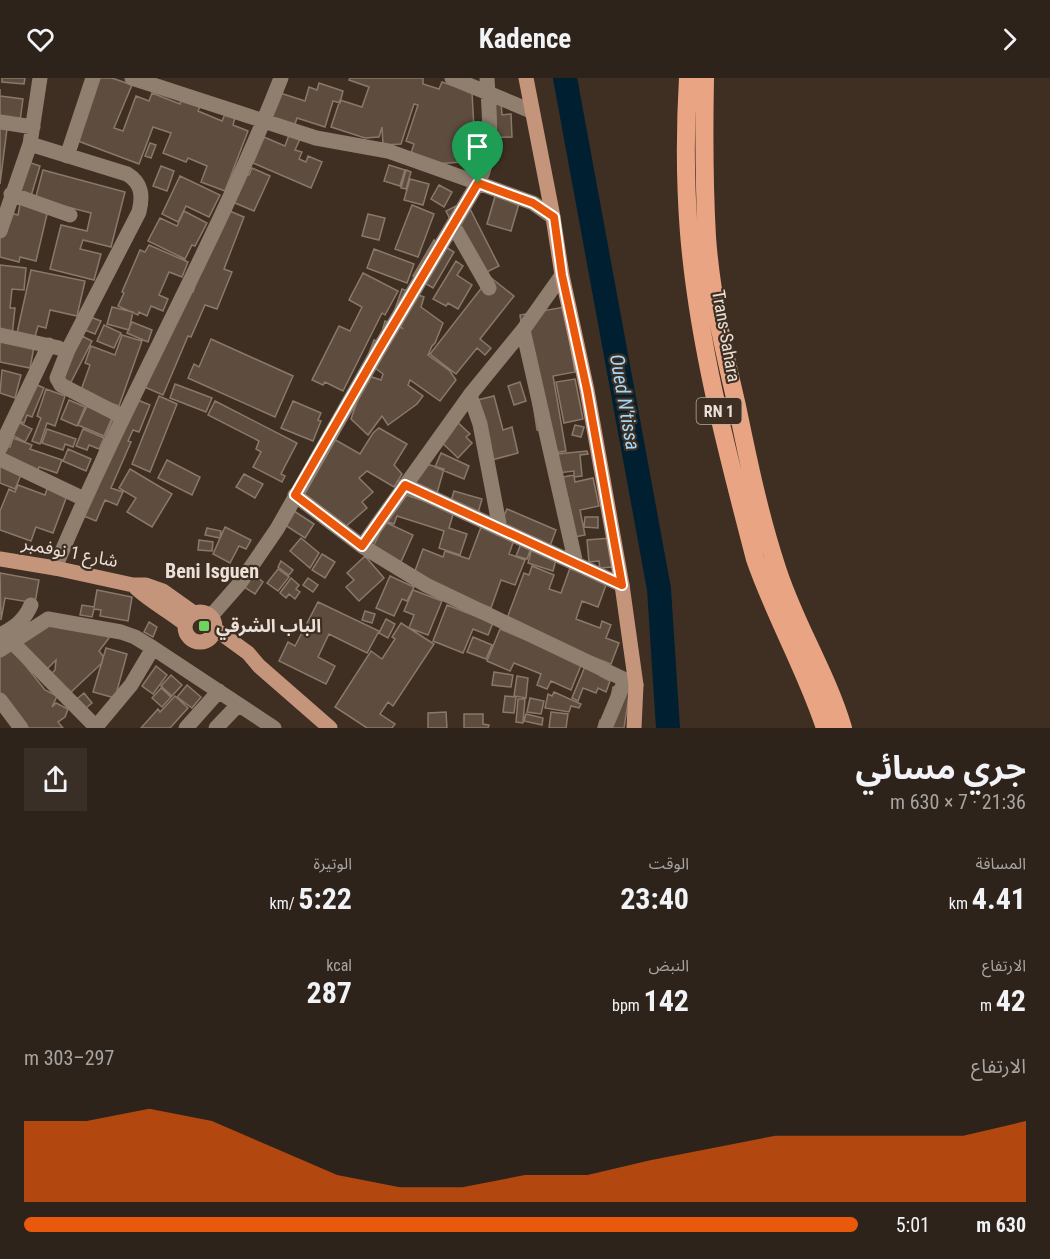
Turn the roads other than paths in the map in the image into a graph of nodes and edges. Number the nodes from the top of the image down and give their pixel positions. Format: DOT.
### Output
graph roads {
  1 [pos="40,78"];
  2 [pos="93,78"];
  3 [pos="132,78"];
  4 [pos="281,78"];
  5 [pos="452,78"];
  6 [pos="526,78"];
  7 [pos="687,78"];
  8 [pos="705,78"];
  9 [pos="488,85"];
  10 [pos="531,111"];
  11 [pos="265,120"];
  12 [pos="0,122"];
  13 [pos="33,127"];
  14 [pos="30,144"];
  15 [pos="67,156"];
  16 [pos="478,183"];
  17 [pos="11,194"];
  18 [pos="70,215"];
  19 [pos="554,217"];
  20 [pos="453,225"];
  21 [pos="0,231"];
  22 [pos="562,275"];
  23 [pos="489,288"];
  24 [pos="523,330"];
  25 [pos="0,335"];
  26 [pos="49,345"];
  27 [pos="68,350"];
  28 [pos="470,395"];
  29 [pos="123,417"];
  30 [pos="0,448"];
  31 [pos="0,459"];
  32 [pos="405,485"];
  33 [pos="295,495"];
  34 [pos="84,499"];
  35 [pos="500,529"];
  36 [pos="362,546"];
  37 [pos="0,559"];
  38 [pos="576,564"];
  39 [pos="55,568"];
  40 [pos="622,585"];
  41 [pos="31,605"];
  42 [pos="190,618"];
  43 [pos="213,627"];
  44 [pos="4,643"];
  45 [pos="153,648"];
  46 [pos="630,682"];
  47 [pos="219,691"];
  48 [pos="0,700"];
  49 [pos="238,705"];
  50 [pos="96,727"];
  51 [pos="21,728"];
  52 [pos="186,728"];
  53 [pos="216,728"];
  54 [pos="274,728"];
  55 [pos="330,728"];
  56 [pos="605,728"];
  57 [pos="634,728"];
  58 [pos="825,728"];
  59 [pos="843,728"];
  1 -- 13 [label="street"];
  2 -- 15 [label="street"];
  3 -- 11 [label="street"];
  4 -- 11 [label="street"];
  5 -- 9 [label="street"];
  6 -- 10 [label="main road"];
  7 -- 58 [label="highway, Trans-Sahara / RN 1"];
  8 -- 59 [label="highway, Trans-Sahara / RN 1"];
  9 -- 10 [label="street"];
  9 -- 16 [label="street"];
  10 -- 19 [label="main road"];
  11 -- 16 [label="street"];
  11 -- 29 [label="street"];
  12 -- 13 [label="street"];
  13 -- 14 [label="street"];
  14 -- 15 [label="street"];
  14 -- 17 [label="street"];
  15 -- 27 [label="street"];
  16 -- 19 [label="street"];
  16 -- 20 [label="street"];
  17 -- 18 [label="street"];
  17 -- 21 [label="street"];
  19 -- 22 [label="main road"];
  20 -- 23 [label="street"];
  20 -- 33 [label="street"];
  22 -- 24 [label="street"];
  22 -- 40 [label="main road"];
  24 -- 28 [label="street"];
  24 -- 38 [label="street"];
  25 -- 26 [label="street"];
  26 -- 27 [label="street"];
  26 -- 30 [label="street"];
  27 -- 29 [label="street"];
  28 -- 32 [label="street"];
  28 -- 35 [label="street"];
  29 -- 34 [label="street"];
  31 -- 34 [label="street"];
  32 -- 35 [label="street"];
  32 -- 36 [label="street"];
  33 -- 36 [label="street"];
  33 -- 43 [label="street"];
  34 -- 39 [label="street"];
  35 -- 38 [label="street"];
  36 -- 46 [label="street"];
  37 -- 39 [label="main road, شارع 1 نوفمبر"];
  38 -- 40 [label="street"];
  39 -- 42 [label="main road, شارع 1 نوفمبر"];
  40 -- 46 [label="main road"];
  41 -- 44 [label="street"];
  42 -- 43 [label="main road"];
  42 -- 43 [label="main road"];
  43 -- 55 [label="main road"];
  44 -- 45 [label="street"];
  44 -- 50 [label="street"];
  45 -- 47 [label="street"];
  45 -- 50 [label="street"];
  46 -- 56 [label="street"];
  46 -- 57 [label="main road"];
  47 -- 49 [label="street"];
  47 -- 52 [label="street"];
  48 -- 51 [label="street"];
  49 -- 53 [label="street"];
  49 -- 54 [label="street"];
}
